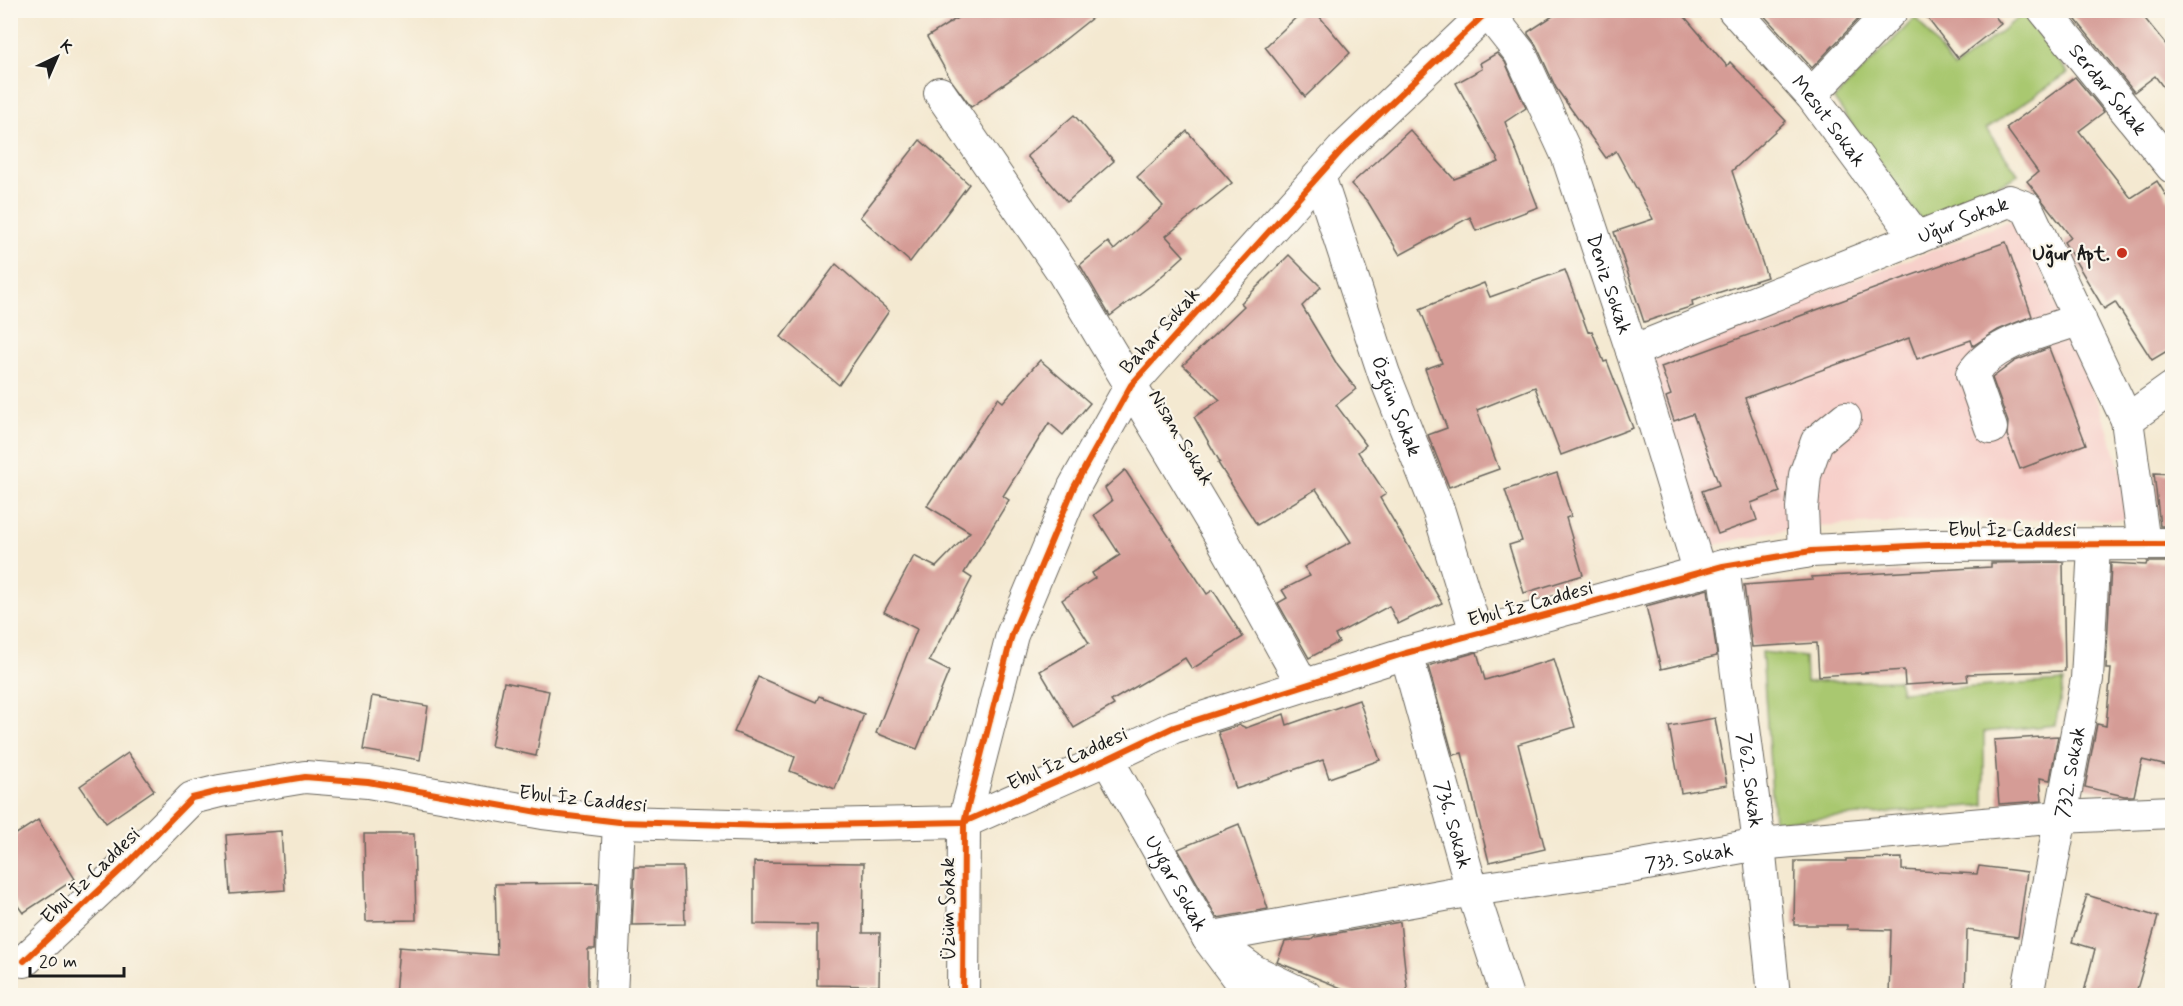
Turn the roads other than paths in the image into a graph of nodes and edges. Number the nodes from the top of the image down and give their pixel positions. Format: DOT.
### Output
graph roads {
  1 [pos="1734,10"];
  2 [pos="1892,10"];
  3 [pos="2044,10"];
  4 [pos="1488,11"];
  5 [pos="940,93"];
  6 [pos="1810,95"];
  7 [pos="2172,167"];
  8 [pos="1319,176"];
  9 [pos="1917,238"];
  10 [pos="2080,319"];
  11 [pos="1632,351"];
  12 [pos="1131,385"];
  13 [pos="2172,388"];
  14 [pos="1845,418"];
  15 [pos="2127,420"];
  16 [pos="1991,428"];
  17 [pos="2158,544"];
  18 [pos="2094,546"];
  19 [pos="1804,552"];
  20 [pos="1712,569"];
  21 [pos="1478,635"];
  22 [pos="1406,653"];
  23 [pos="1303,685"];
  24 [pos="1107,759"];
  25 [pos="2172,812"];
  26 [pos="2060,817"];
  27 [pos="619,822"];
  28 [pos="964,822"];
  29 [pos="1759,844"];
  30 [pos="1472,890"];
  31 [pos="1208,938"];
  32 [pos="24,961"];
  33 [pos="611,996"];
  34 [pos="963,996"];
  35 [pos="1251,996"];
  36 [pos="1306,996"];
  37 [pos="1507,996"];
  38 [pos="1774,996"];
  39 [pos="2027,996"];
  1 -- 6 [label="street, Mesut Sokak"];
  2 -- 6 [label="street"];
  3 -- 7 [label="street, Serdar Sokak"];
  4 -- 8 [label="street, Bahar Sokak"];
  4 -- 11 [label="street, Deniz Sokak"];
  5 -- 12 [label="street, Nisan Sokak"];
  6 -- 9 [label="street, Mesut Sokak"];
  8 -- 12 [label="street, Bahar Sokak"];
  8 -- 21 [label="street, Özgün Sokak"];
  9 -- 10 [label="street, Uğur Sokak"];
  9 -- 11 [label="street, Uğur Sokak"];
  10 -- 15 [label="street, Uğur Sokak"];
  10 -- 16 [label="street"];
  11 -- 20 [label="street, Deniz Sokak"];
  12 -- 23 [label="street, Nisan Sokak"];
  12 -- 28 [label="street, Bahar Sokak"];
  13 -- 15 [label="street"];
  14 -- 19 [label="street"];
  15 -- 17 [label="street, Uğur Sokak"];
  17 -- 18 [label="street, Ebul İz Caddesi"];
  18 -- 19 [label="street, Ebul İz Caddesi"];
  18 -- 26 [label="street, 732. Sokak"];
  19 -- 20 [label="street, Ebul İz Caddesi"];
  20 -- 21 [label="street, Ebul İz Caddesi"];
  20 -- 29 [label="street, 762. Sokak"];
  21 -- 22 [label="street, Ebul İz Caddesi"];
  22 -- 23 [label="street, Ebul İz Caddesi"];
  22 -- 30 [label="street, 736. Sokak"];
  23 -- 24 [label="street, Ebul İz Caddesi"];
  24 -- 28 [label="street, Ebul İz Caddesi"];
  24 -- 31 [label="street, Uygar Sokak"];
  25 -- 26 [label="street, 733. Sokak"];
  26 -- 29 [label="street, 733. Sokak"];
  26 -- 39 [label="street, 732. Sokak"];
  27 -- 28 [label="street, Ebul İz Caddesi"];
  27 -- 32 [label="street, Ebul İz Caddesi"];
  27 -- 33 [label="street"];
  28 -- 34 [label="street, Üzüm Sokak"];
  29 -- 30 [label="street, 733. Sokak"];
  29 -- 38 [label="street, 762. Sokak"];
  30 -- 31 [label="street, 733. Sokak"];
  30 -- 37 [label="street, 736. Sokak"];
  31 -- 35 [label="street"];
  31 -- 36 [label="street, Uygar Sokak"];
}
